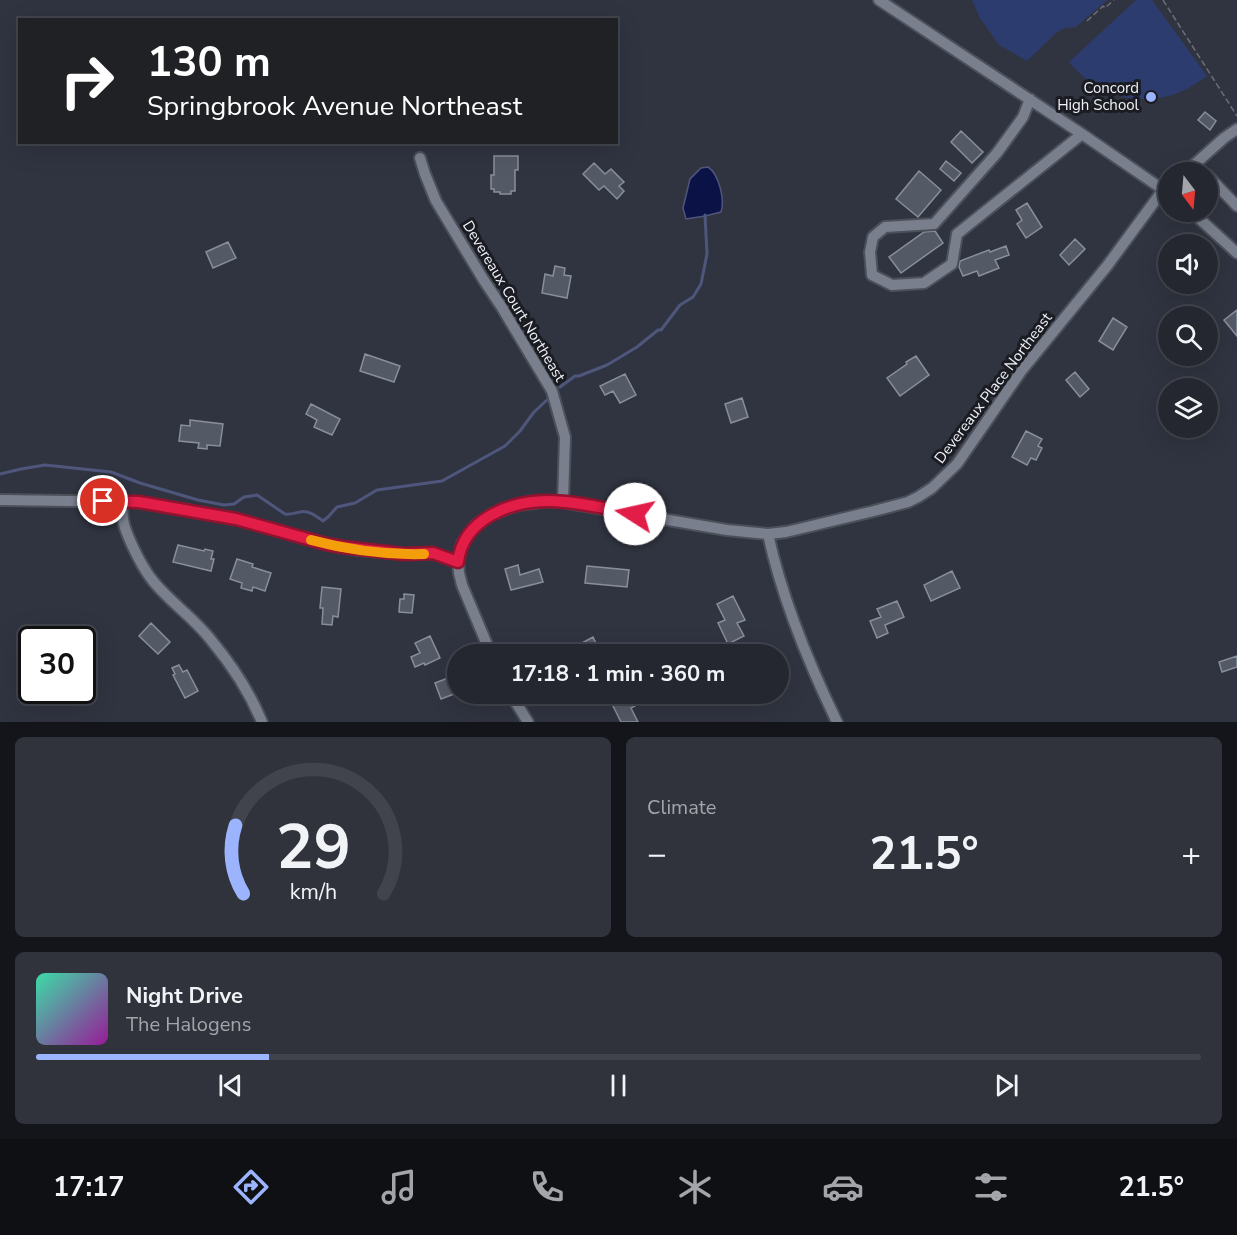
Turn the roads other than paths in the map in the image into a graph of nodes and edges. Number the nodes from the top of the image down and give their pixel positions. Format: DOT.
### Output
graph roads {
  1 [pos="879,0"];
  2 [pos="1030,99"];
  3 [pos="1237,129"];
  4 [pos="1082,134"];
  5 [pos="420,158"];
  6 [pos="1197,162"];
  7 [pos="1158,184"];
  8 [pos="1218,186"];
  9 [pos="1158,201"];
  10 [pos="1237,206"];
  11 [pos="1203,222"];
  12 [pos="1237,254"];
  13 [pos="0,500"];
  14 [pos="123,501"];
  15 [pos="563,502"];
  16 [pos="768,534"];
  17 [pos="458,562"];
  18 [pos="486,644"];
  19 [pos="517,704"];
  20 [pos="262,722"];
  21 [pos="528,722"];
  22 [pos="837,722"];
  1 -- 2 [label="street"];
  2 -- 4 [label="street"];
  2 -- 4 [label="street"];
  3 -- 6 [label="street"];
  4 -- 7 [label="street"];
  5 -- 15 [label="street, Devereaux Court Northeast"];
  8 -- 10 [label="street"];
  9 -- 16 [label="street, Devereaux Place Northeast"];
  11 -- 12 [label="street"];
  13 -- 14 [label="street"];
  14 -- 17 [label="street"];
  14 -- 20 [label="street"];
  15 -- 16 [label="street, Devereaux Place Northeast"];
  15 -- 17 [label="street, Devereaux Place Northeast"];
  16 -- 22 [label="street"];
  17 -- 18 [label="street"];
  19 -- 21 [label="street"];
}
